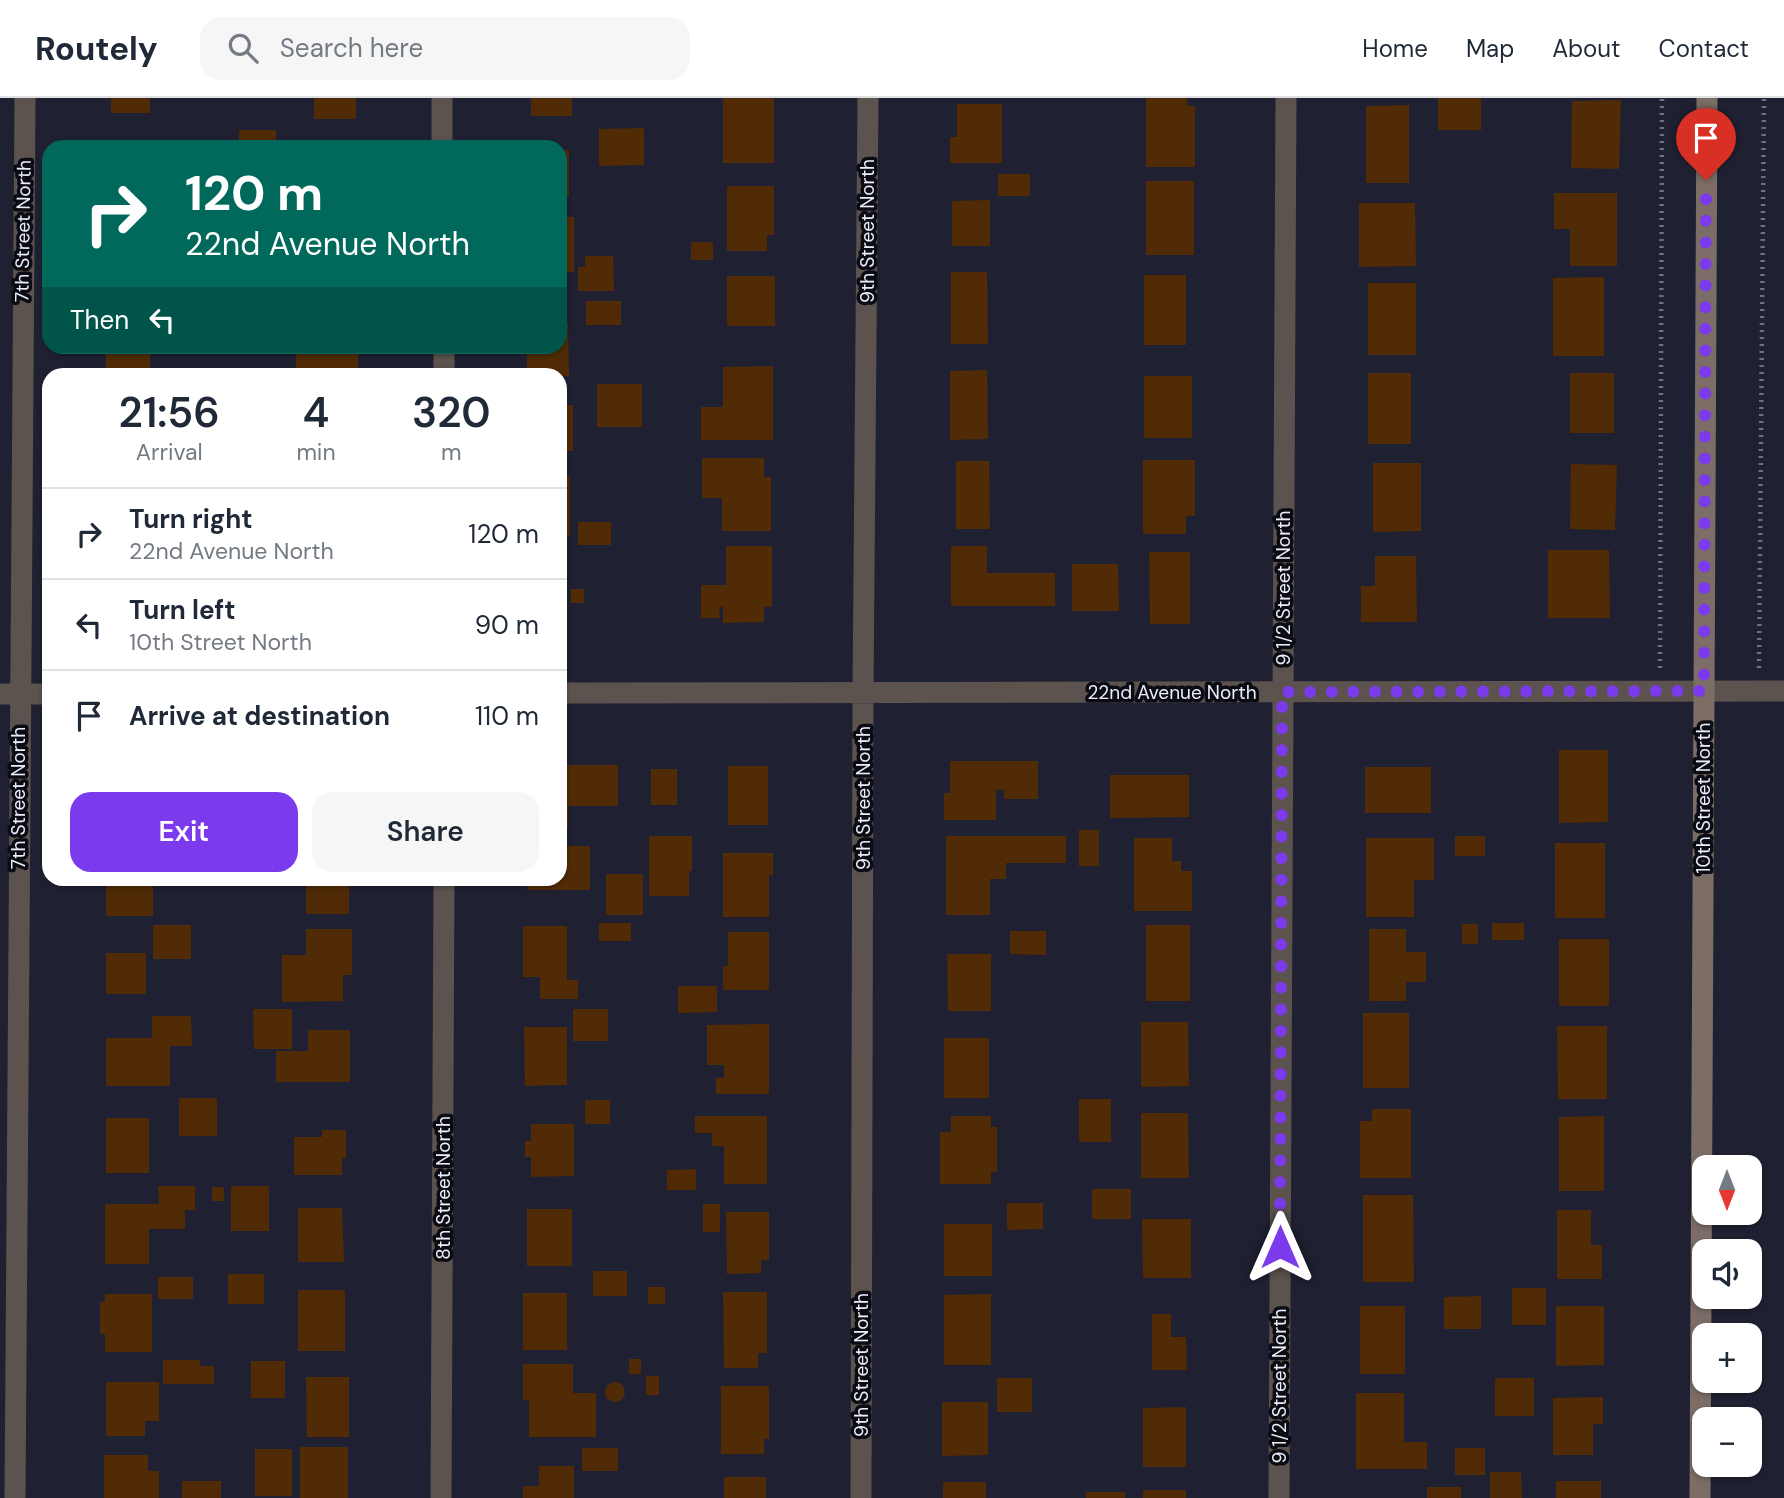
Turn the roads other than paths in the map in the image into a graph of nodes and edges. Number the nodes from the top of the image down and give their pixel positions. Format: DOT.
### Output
graph roads {
  1 [pos="25,98"];
  2 [pos="442,98"];
  3 [pos="868,98"];
  4 [pos="1286,98"];
  5 [pos="1707,98"];
  6 [pos="442,140"];
  7 [pos="1704,691"];
  8 [pos="1784,691"];
  9 [pos="1282,692"];
  10 [pos="567,693"];
  11 [pos="863,693"];
  12 [pos="10,694"];
  13 [pos="42,694"];
  14 [pos="444,886"];
  15 [pos="15,1498"];
  16 [pos="441,1498"];
  17 [pos="861,1498"];
  18 [pos="1279,1498"];
  19 [pos="1700,1498"];
  1 -- 12 [label="street, 7th Street North"];
  2 -- 6 [label="street"];
  3 -- 11 [label="street, 9th Street North"];
  4 -- 9 [label="street, 9 1/2 Street North"];
  5 -- 7 [label="street, 10th Street North"];
  7 -- 8 [label="street, 22nd Avenue North"];
  7 -- 9 [label="street, 22nd Avenue North"];
  7 -- 19 [label="street, 10th Street North"];
  9 -- 11 [label="street, 22nd Avenue North"];
  9 -- 18 [label="street, 9 1/2 Street North"];
  10 -- 11 [label="street, 22nd Avenue North"];
  11 -- 17 [label="street, 9th Street North"];
  12 -- 13 [label="street"];
  12 -- 15 [label="street, 7th Street North"];
  14 -- 16 [label="street, 8th Street North"];
}
